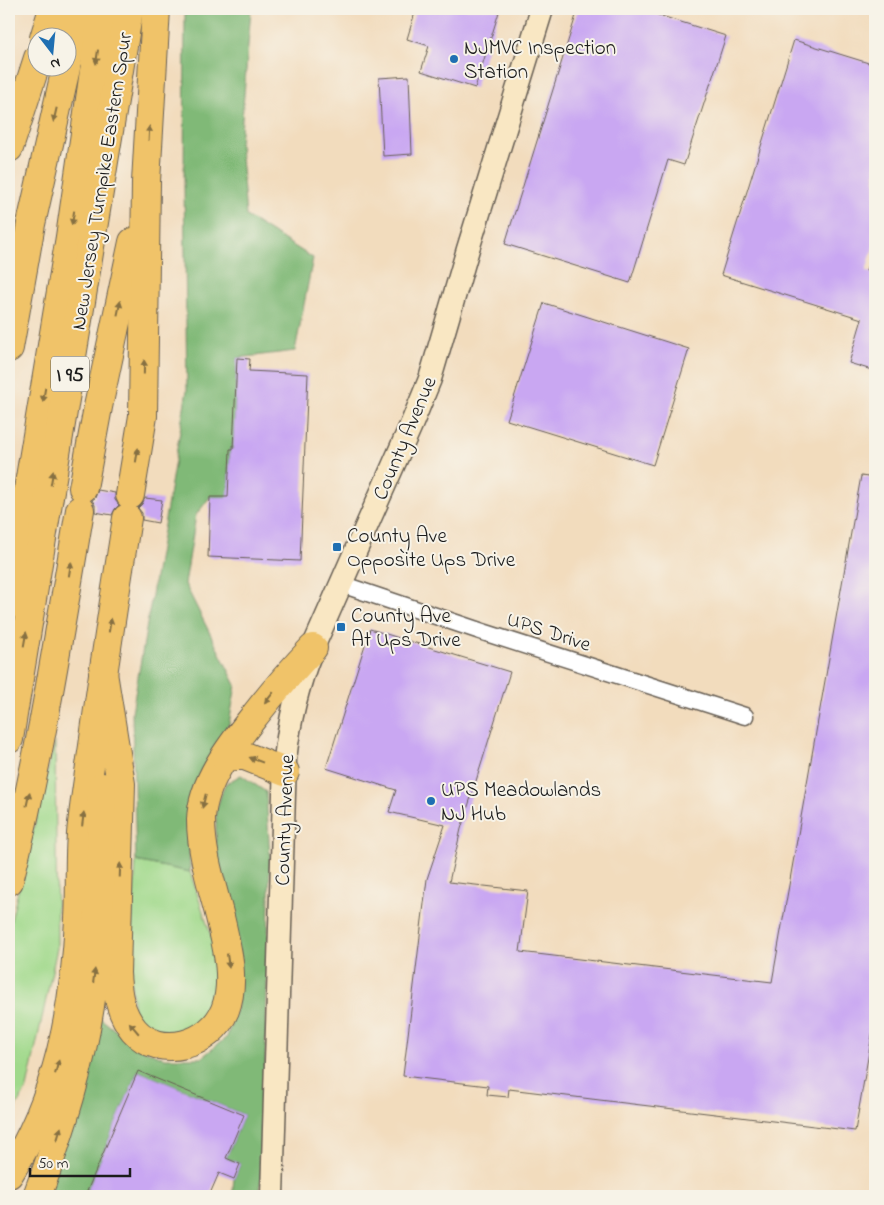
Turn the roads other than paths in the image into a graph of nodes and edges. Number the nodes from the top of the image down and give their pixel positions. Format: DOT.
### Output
graph roads {
  1 [pos="52,9"];
  2 [pos="78,9"];
  3 [pos="104,9"];
  4 [pos="129,9"];
  5 [pos="156,9"];
  6 [pos="542,9"];
  7 [pos="47,28"];
  8 [pos="74,28"];
  9 [pos="32,78"];
  10 [pos="64,78"];
  11 [pos="9,148"];
  12 [pos="146,182"];
  13 [pos="9,348"];
  14 [pos="341,584"];
  15 [pos="9,604"];
  16 [pos="313,648"];
  17 [pos="103,673"];
  18 [pos="745,716"];
  19 [pos="9,738"];
  20 [pos="225,757"];
  21 [pos="285,772"];
  22 [pos="9,881"];
  23 [pos="9,1174"];
  24 [pos="36,1196"];
  25 [pos="272,1196"];
  1 -- 7 [label="highway"];
  2 -- 8 [label="highway"];
  3 -- 15 [label="highway, New Jersey Turnpike Eastern Spur / I 95, one-way"];
  19 -- 4 [label="highway, New Jersey Turnpike Eastern Spur / I 95, one-way"];
  12 -- 5 [label="highway, one-way"];
  6 -- 14 [label="main road, County Avenue"];
  9 -- 11 [label="highway"];
  10 -- 13 [label="highway, one-way"];
  17 -- 12 [label="highway, one-way"];
  22 -- 12 [label="highway, one-way"];
  14 -- 16 [label="main road, County Avenue"];
  14 -- 18 [label="street, UPS Drive"];
  16 -- 20 [label="highway, one-way"];
  16 -- 21 [label="main road, County Avenue"];
  20 -- 17 [label="highway, one-way"];
  23 -- 17 [label="highway, one-way"];
  24 -- 17 [label="highway, one-way"];
  21 -- 20 [label="highway, one-way"];
  21 -- 25 [label="main road, County Avenue"];
}
